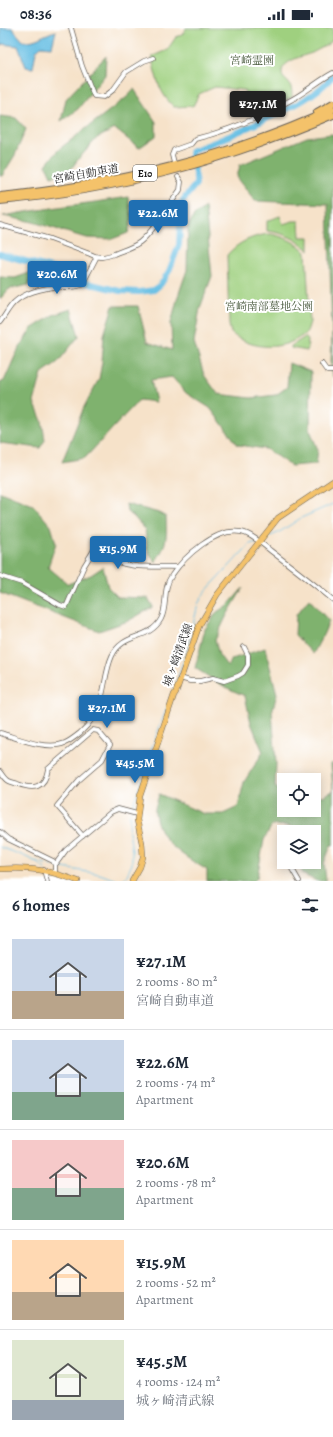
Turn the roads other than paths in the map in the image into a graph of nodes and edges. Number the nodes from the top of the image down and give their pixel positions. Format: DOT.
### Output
graph roads {
  1 [pos="71,28"];
  2 [pos="153,58"];
  3 [pos="333,73"];
  4 [pos="333,102"];
  5 [pos="333,109"];
  6 [pos="333,115"];
  7 [pos="333,119"];
  8 [pos="286,129"];
  9 [pos="257,146"];
  10 [pos="174,163"];
  11 [pos="178,177"];
  12 [pos="0,196"];
  13 [pos="0,201"];
  14 [pos="0,225"];
  15 [pos="96,258"];
  16 [pos="0,322"];
  17 [pos="322,364"];
  18 [pos="333,371"];
  19 [pos="333,481"];
  20 [pos="260,540"];
  21 [pos="178,567"];
  22 [pos="0,576"];
  23 [pos="333,600"];
  24 [pos="244,647"];
  25 [pos="180,678"];
  26 [pos="0,733"];
  27 [pos="0,771"];
  28 [pos="137,814"];
  29 [pos="0,832"];
  30 [pos="83,836"];
  31 [pos="56,865"];
  32 [pos="0,869"];
  33 [pos="292,869"];
  34 [pos="44,870"];
  35 [pos="55,872"];
  36 [pos="47,881"];
  37 [pos="78,881"];
  38 [pos="132,881"];
  39 [pos="299,881"];
  1 -- 2 [label="street"];
  3 -- 10 [label="street"];
  4 -- 8 [label="highway"];
  5 -- 8 [label="highway, 宮崎自動車道 / E10"];
  6 -- 9 [label="highway, 宮崎自動車道 / E10"];
  7 -- 9 [label="highway"];
  8 -- 12 [label="highway, 宮崎自動車道 / E10"];
  9 -- 13 [label="highway, 宮崎自動車道 / E10"];
  11 -- 15 [label="street"];
  14 -- 15 [label="street"];
  15 -- 16 [label="street"];
  17 -- 18 [label="street"];
  19 -- 20 [label="main road, 城ヶ崎清武線"];
  20 -- 21 [label="street"];
  20 -- 23 [label="street"];
  20 -- 25 [label="main road, 城ヶ崎清武線"];
  21 -- 22 [label="street"];
  21 -- 26 [label="street"];
  24 -- 25 [label="street"];
  25 -- 28 [label="main road, 城ヶ崎清武線"];
  27 -- 30 [label="street"];
  28 -- 30 [label="street"];
  28 -- 38 [label="main road, 城ヶ崎清武線"];
  29 -- 31 [label="street"];
  30 -- 31 [label="street"];
  31 -- 35 [label="street"];
  32 -- 34 [label="main road"];
  33 -- 39 [label="street"];
  34 -- 35 [label="main road"];
  34 -- 36 [label="street"];
  35 -- 37 [label="main road"];
}
